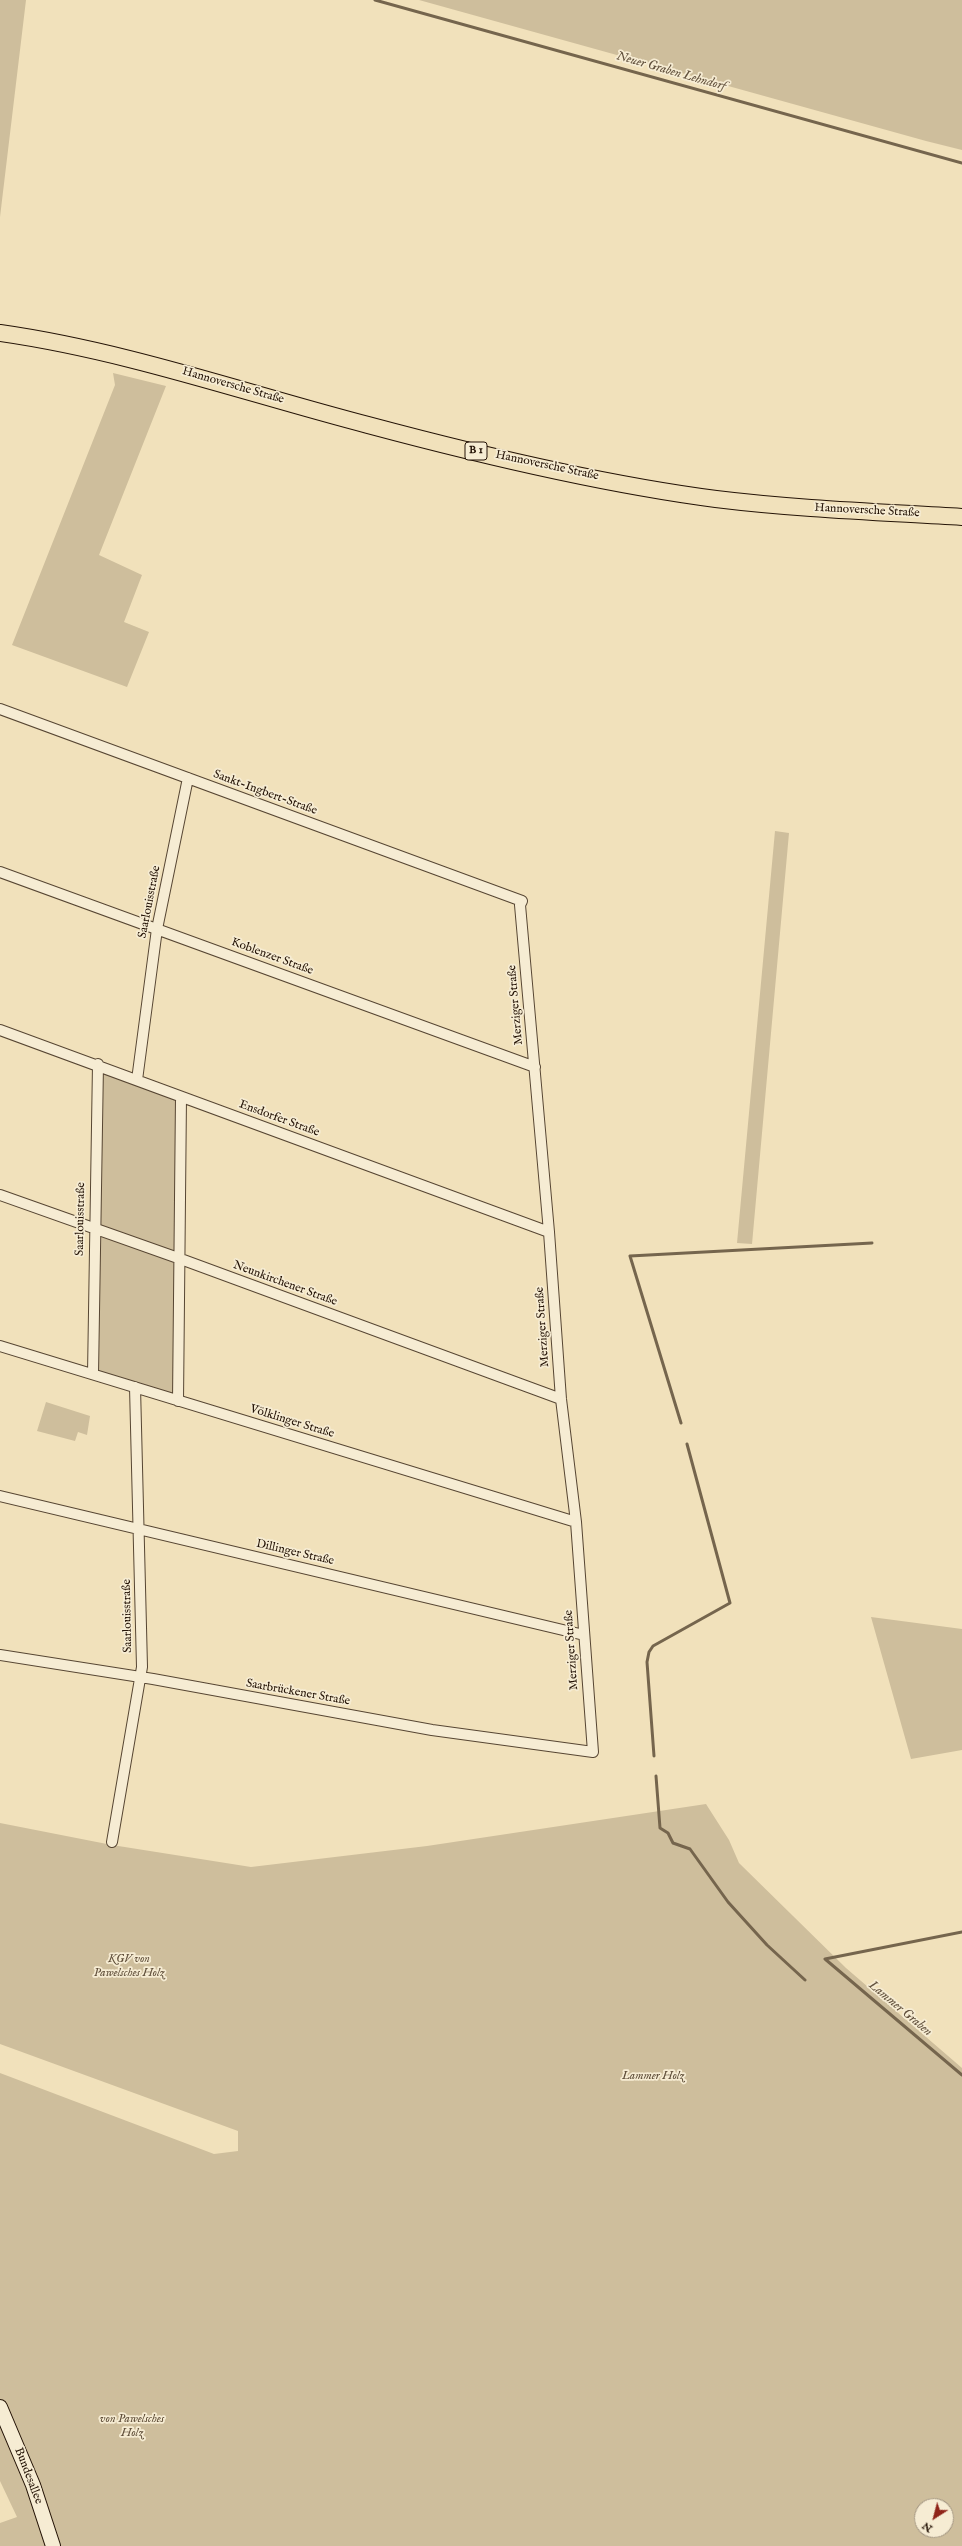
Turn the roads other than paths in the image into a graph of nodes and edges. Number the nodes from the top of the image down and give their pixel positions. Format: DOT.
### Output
graph roads {
  1 [pos="0,332"];
  2 [pos="962,517"];
  3 [pos="0,709"];
  4 [pos="188,778"];
  5 [pos="0,872"];
  6 [pos="522,901"];
  7 [pos="157,929"];
  8 [pos="0,1030"];
  9 [pos="98,1064"];
  10 [pos="535,1067"];
  11 [pos="137,1080"];
  12 [pos="181,1097"];
  13 [pos="0,1195"];
  14 [pos="93,1230"];
  15 [pos="549,1232"];
  16 [pos="178,1258"];
  17 [pos="0,1346"];
  18 [pos="93,1374"];
  19 [pos="135,1387"];
  20 [pos="561,1399"];
  21 [pos="178,1401"];
  22 [pos="0,1496"];
  23 [pos="576,1522"];
  24 [pos="139,1529"];
  25 [pos="584,1634"];
  26 [pos="0,1655"];
  27 [pos="140,1678"];
  28 [pos="593,1752"];
  29 [pos="112,1842"];
  30 [pos="0,2408"];
  31 [pos="53,2546"];
  1 -- 2 [label="main road, Hannoversche Straße / B 1"];
  3 -- 4 [label="street, Sankt-Ingbert-Straße"];
  4 -- 6 [label="street, Sankt-Ingbert-Straße"];
  4 -- 7 [label="street, Saarlouisstraße"];
  5 -- 7 [label="street, Koblenzer Straße"];
  6 -- 10 [label="street, Merziger Straße"];
  7 -- 10 [label="street, Koblenzer Straße"];
  7 -- 11 [label="street, Saarlouisstraße"];
  8 -- 9 [label="street, Ensdorfer Straße"];
  9 -- 11 [label="street, Ensdorfer Straße"];
  9 -- 14 [label="street, Saarlouisstraße"];
  10 -- 15 [label="street, Merziger Straße"];
  11 -- 12 [label="street, Ensdorfer Straße"];
  12 -- 15 [label="street, Ensdorfer Straße"];
  12 -- 16 [label="street"];
  13 -- 14 [label="street, Neunkirchener Straße"];
  14 -- 16 [label="street, Neunkirchener Straße"];
  14 -- 18 [label="street, Saarlouisstraße"];
  15 -- 20 [label="street, Merziger Straße"];
  16 -- 20 [label="street, Neunkirchener Straße"];
  16 -- 21 [label="street"];
  17 -- 18 [label="street, Völklinger Straße"];
  18 -- 19 [label="street, Völklinger Straße"];
  19 -- 21 [label="street, Völklinger Straße"];
  19 -- 24 [label="street, Saarlouisstraße"];
  20 -- 23 [label="street, Merziger Straße"];
  21 -- 23 [label="street, Völklinger Straße"];
  22 -- 24 [label="street, Dillinger Straße"];
  23 -- 25 [label="street, Merziger Straße"];
  24 -- 25 [label="street, Dillinger Straße"];
  24 -- 27 [label="street, Saarlouisstraße"];
  25 -- 28 [label="street, Merziger Straße"];
  26 -- 27 [label="street, Saarbrückener Straße"];
  27 -- 28 [label="street, Saarbrückener Straße"];
  27 -- 29 [label="street, Saarlouisstraße"];
  30 -- 31 [label="street, Bundesallee"];
}
